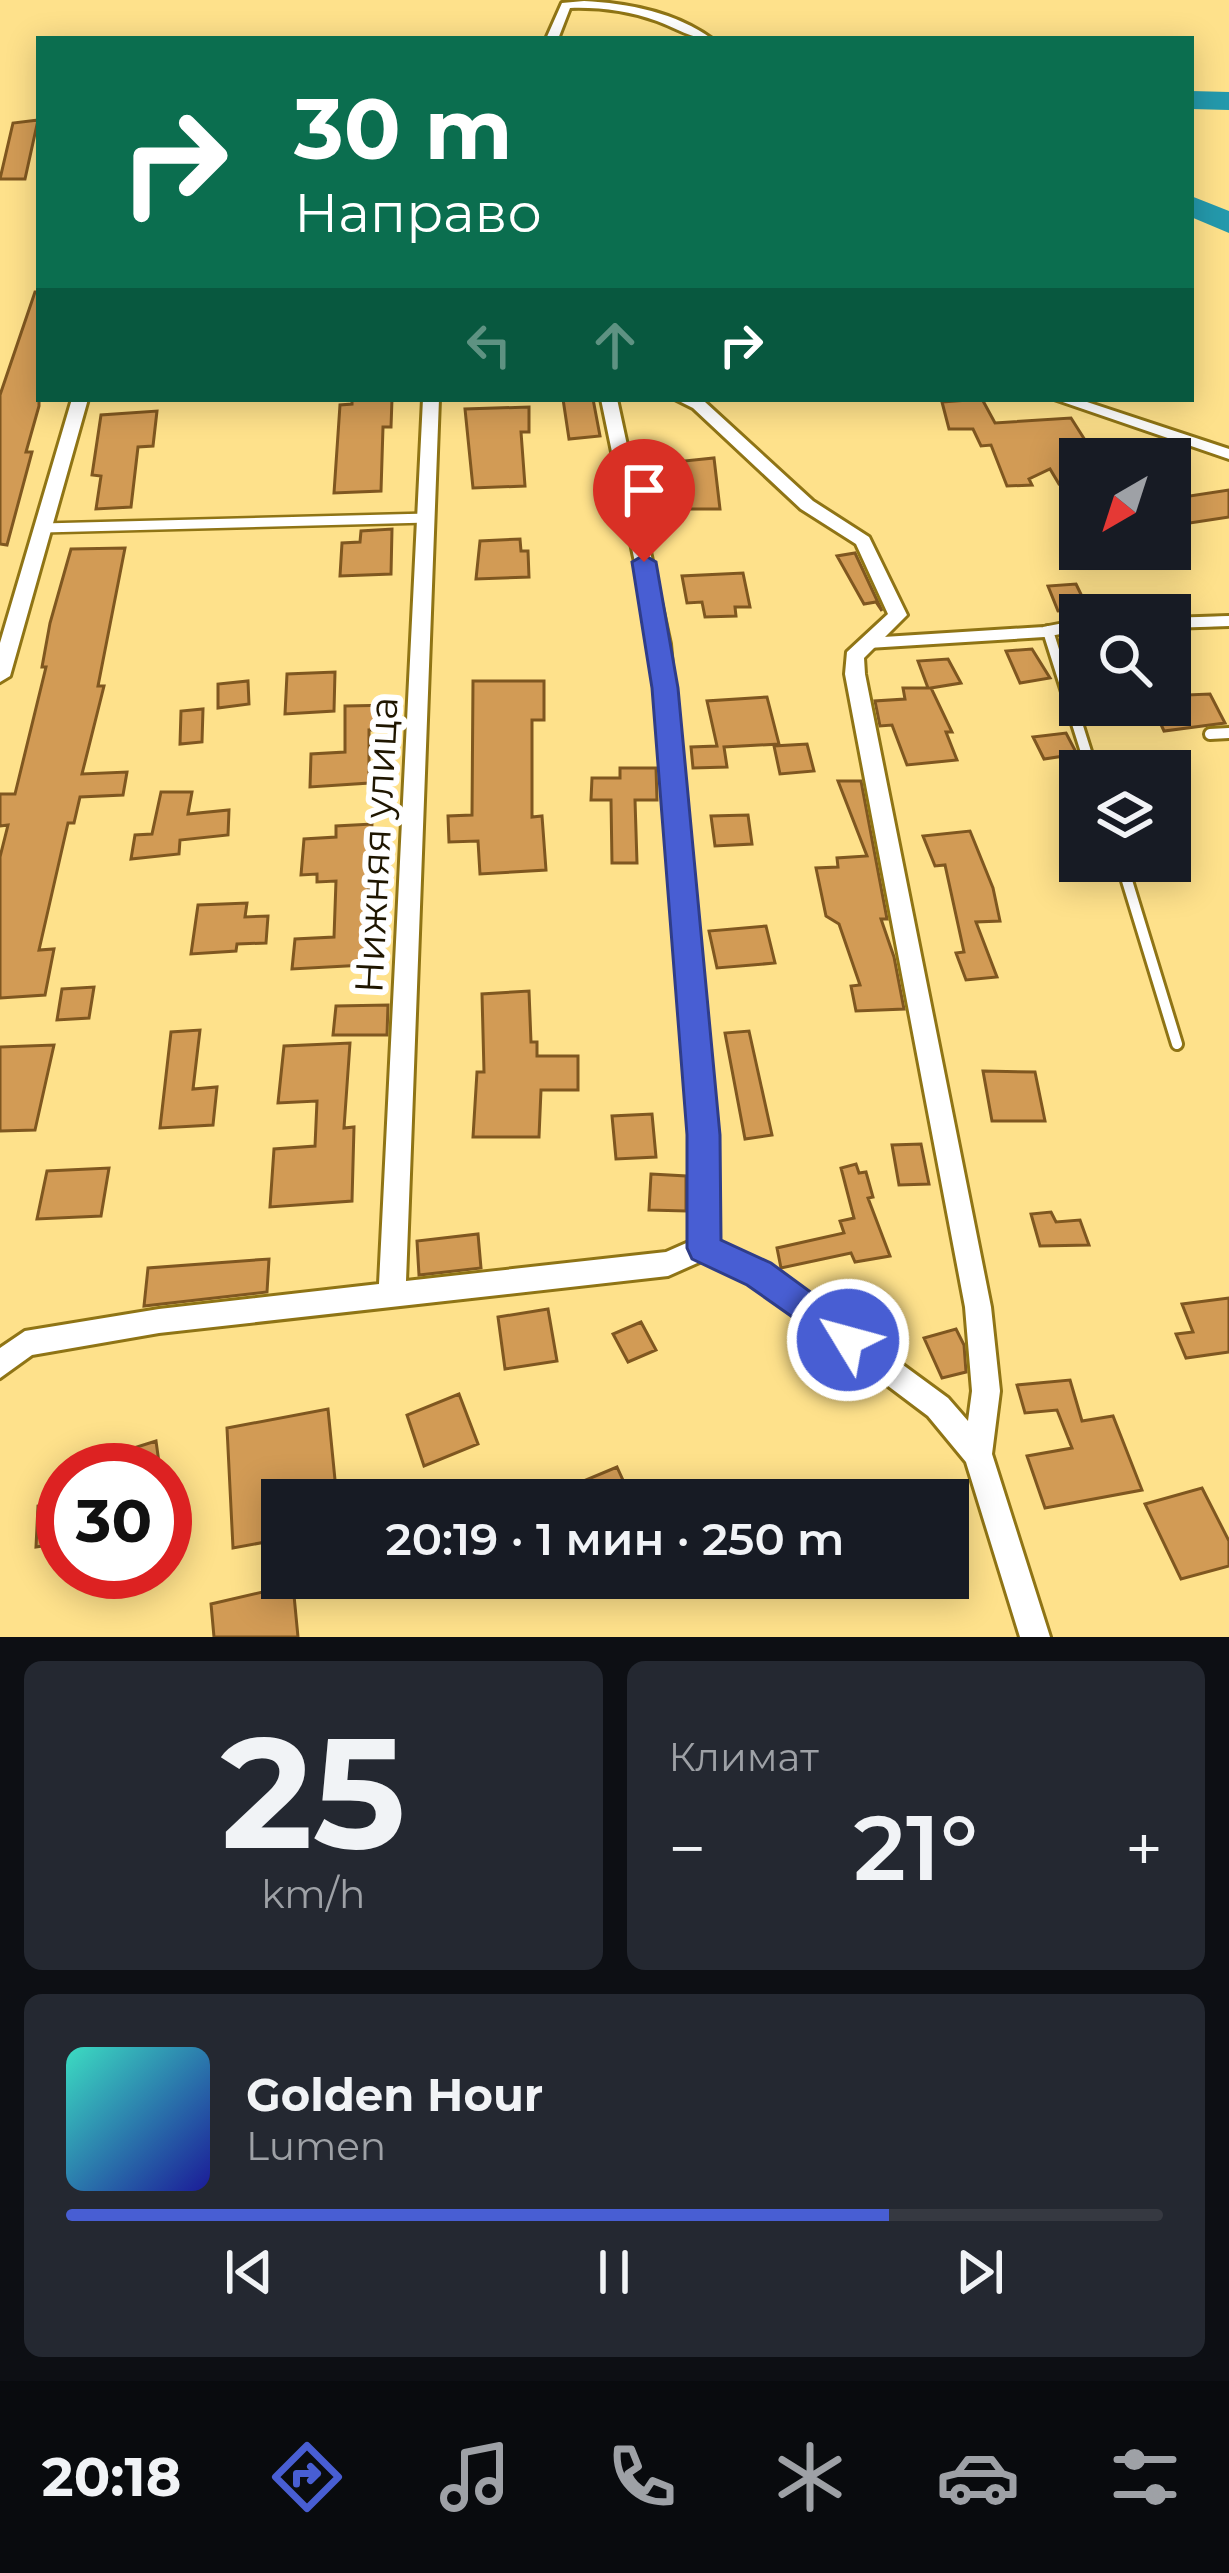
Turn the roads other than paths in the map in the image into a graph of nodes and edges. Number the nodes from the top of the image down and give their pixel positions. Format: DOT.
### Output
graph roads {
  1 [pos="553,36"];
  2 [pos="700,36"];
  3 [pos="79,402"];
  4 [pos="431,402"];
  5 [pos="610,402"];
  6 [pos="691,402"];
  7 [pos="1071,402"];
  8 [pos="1229,454"];
  9 [pos="428,518"];
  10 [pos="43,528"];
  11 [pos="1229,621"];
  12 [pos="1191,622"];
  13 [pos="1059,629"];
  14 [pos="1048,631"];
  15 [pos="866,644"];
  16 [pos="0,676"];
  17 [pos="1229,733"];
  18 [pos="1210,734"];
  19 [pos="1085,750"];
  20 [pos="1127,882"];
  21 [pos="1177,1044"];
  22 [pos="704,1248"];
  23 [pos="392,1295"];
  24 [pos="0,1365"];
  25 [pos="978,1454"];
  26 [pos="1035,1637"];
  1 -- 2 [label="street"];
  3 -- 10 [label="street"];
  4 -- 9 [label="street, Нижняя улица"];
  5 -- 22 [label="street"];
  6 -- 15 [label="street"];
  7 -- 8 [label="street"];
  9 -- 10 [label="lane"];
  9 -- 23 [label="street, Нижняя улица"];
  10 -- 16 [label="street"];
  11 -- 12 [label="lane"];
  13 -- 14 [label="lane"];
  14 -- 15 [label="lane"];
  14 -- 19 [label="lane"];
  15 -- 25 [label="street"];
  17 -- 18 [label="lane"];
  20 -- 21 [label="lane"];
  22 -- 23 [label="street"];
  22 -- 25 [label="street"];
  23 -- 24 [label="street"];
  25 -- 26 [label="street"];
}
